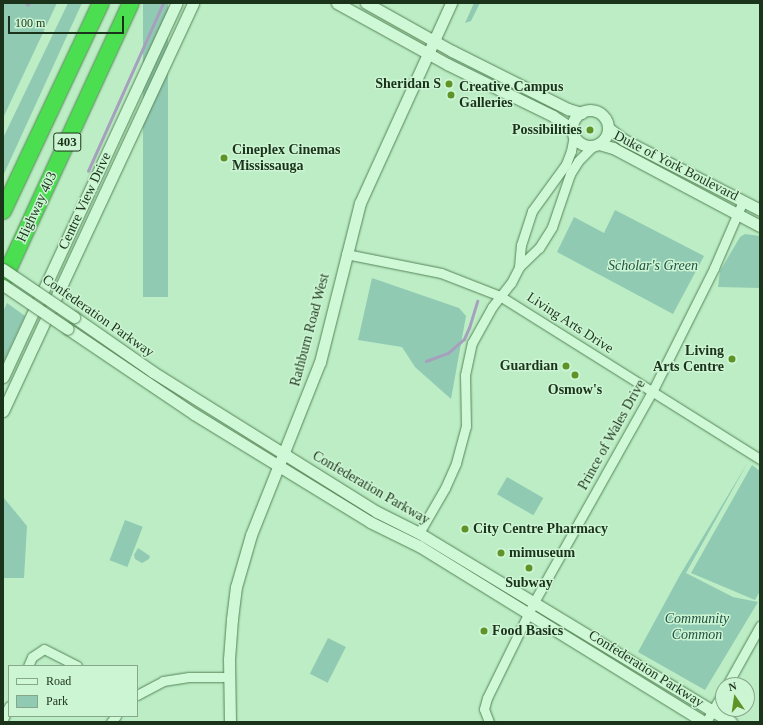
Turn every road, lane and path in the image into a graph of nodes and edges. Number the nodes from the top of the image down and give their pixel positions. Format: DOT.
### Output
graph roads {
  1 [pos="101,3"];
  2 [pos="131,3"];
  3 [pos="177,3"];
  4 [pos="192,3"];
  5 [pos="337,3"];
  6 [pos="366,3"];
  7 [pos="451,3"];
  8 [pos="434,40"];
  9 [pos="428,53"];
  10 [pos="581,113"];
  11 [pos="608,128"];
  12 [pos="573,132"];
  13 [pos="596,145"];
  14 [pos="743,201"];
  15 [pos="760,210"];
  16 [pos="3,211"];
  17 [pos="737,214"];
  18 [pos="760,226"];
  19 [pos="346,254"];
  20 [pos="519,267"];
  21 [pos="3,268"];
  22 [pos="3,281"];
  23 [pos="3,284"];
  24 [pos="500,296"];
  25 [pos="3,377"];
  26 [pos="652,392"];
  27 [pos="3,411"];
  28 [pos="283,452"];
  29 [pos="760,459"];
  30 [pos="278,464"];
  31 [pos="419,533"];
  32 [pos="534,602"];
  33 [pos="529,614"];
  34 [pos="760,626"];
  35 [pos="28,665"];
  36 [pos="75,665"];
  37 [pos="229,677"];
  38 [pos="731,677"];
  39 [pos="138,694"];
  40 [pos="715,706"];
  41 [pos="8,708"];
  42 [pos="713,710"];
  43 [pos="3,719"];
  44 [pos="230,722"];
  45 [pos="489,722"];
  46 [pos="705,722"];
  47 [pos="731,722"];
  1 -- 16 [label="highway, Highway 403 / 403"];
  2 -- 22 [label="highway, Highway 403 / 403"];
  3 -- 25 [label="street, Centre View Drive"];
  4 -- 27 [label="street, Centre View Drive"];
  5 -- 9 [label="street"];
  6 -- 8 [label="street"];
  7 -- 8 [label="street, Rathburn Road West"];
  8 -- 9 [label="street, Rathburn Road West"];
  8 -- 10 [label="street"];
  9 -- 12 [label="street"];
  9 -- 19 [label="street, Rathburn Road West"];
  10 -- 11 [label="street"];
  10 -- 12 [label="street"];
  11 -- 13 [label="street"];
  11 -- 14 [label="street, Duke of York Boulevard"];
  12 -- 13 [label="street"];
  12 -- 20 [label="street"];
  13 -- 17 [label="street, Duke of York Boulevard"];
  13 -- 20 [label="street"];
  14 -- 15 [label="street, Duke of York Boulevard"];
  14 -- 17 [label="street, Prince of Wales Drive"];
  17 -- 18 [label="street, Duke of York Boulevard"];
  17 -- 26 [label="street, Prince of Wales Drive"];
  19 -- 24 [label="street, Living Arts Drive"];
  19 -- 28 [label="street, Rathburn Road West"];
  20 -- 24 [label="street"];
  21 -- 28 [label="street, Confederation Parkway, bridge"];
  23 -- 30 [label="street, Confederation Parkway, bridge"];
  24 -- 26 [label="street, Living Arts Drive"];
  24 -- 31 [label="street"];
  26 -- 29 [label="street, Living Arts Drive"];
  26 -- 32 [label="street, Prince of Wales Drive"];
  28 -- 30 [label="street, Rathburn Road West"];
  28 -- 31 [label="street, Confederation Parkway"];
  30 -- 33 [label="street, Confederation Parkway"];
  30 -- 37 [label="street, Rathburn Road West"];
  31 -- 32 [label="street, Confederation Parkway"];
  32 -- 33 [label="street, Prince of Wales Drive"];
  32 -- 42 [label="street, Confederation Parkway"];
  33 -- 45 [label="street, Prince of Wales Drive"];
  33 -- 46 [label="street, Confederation Parkway"];
  34 -- 38 [label="street"];
  35 -- 36 [label="street"];
  37 -- 39 [label="street"];
  37 -- 44 [label="street, Rathburn Road West"];
  40 -- 42 [label="street"];
  41 -- 43 [label="street"];
  42 -- 46 [label="street"];
  42 -- 47 [label="street, Confederation Parkway"];
}
